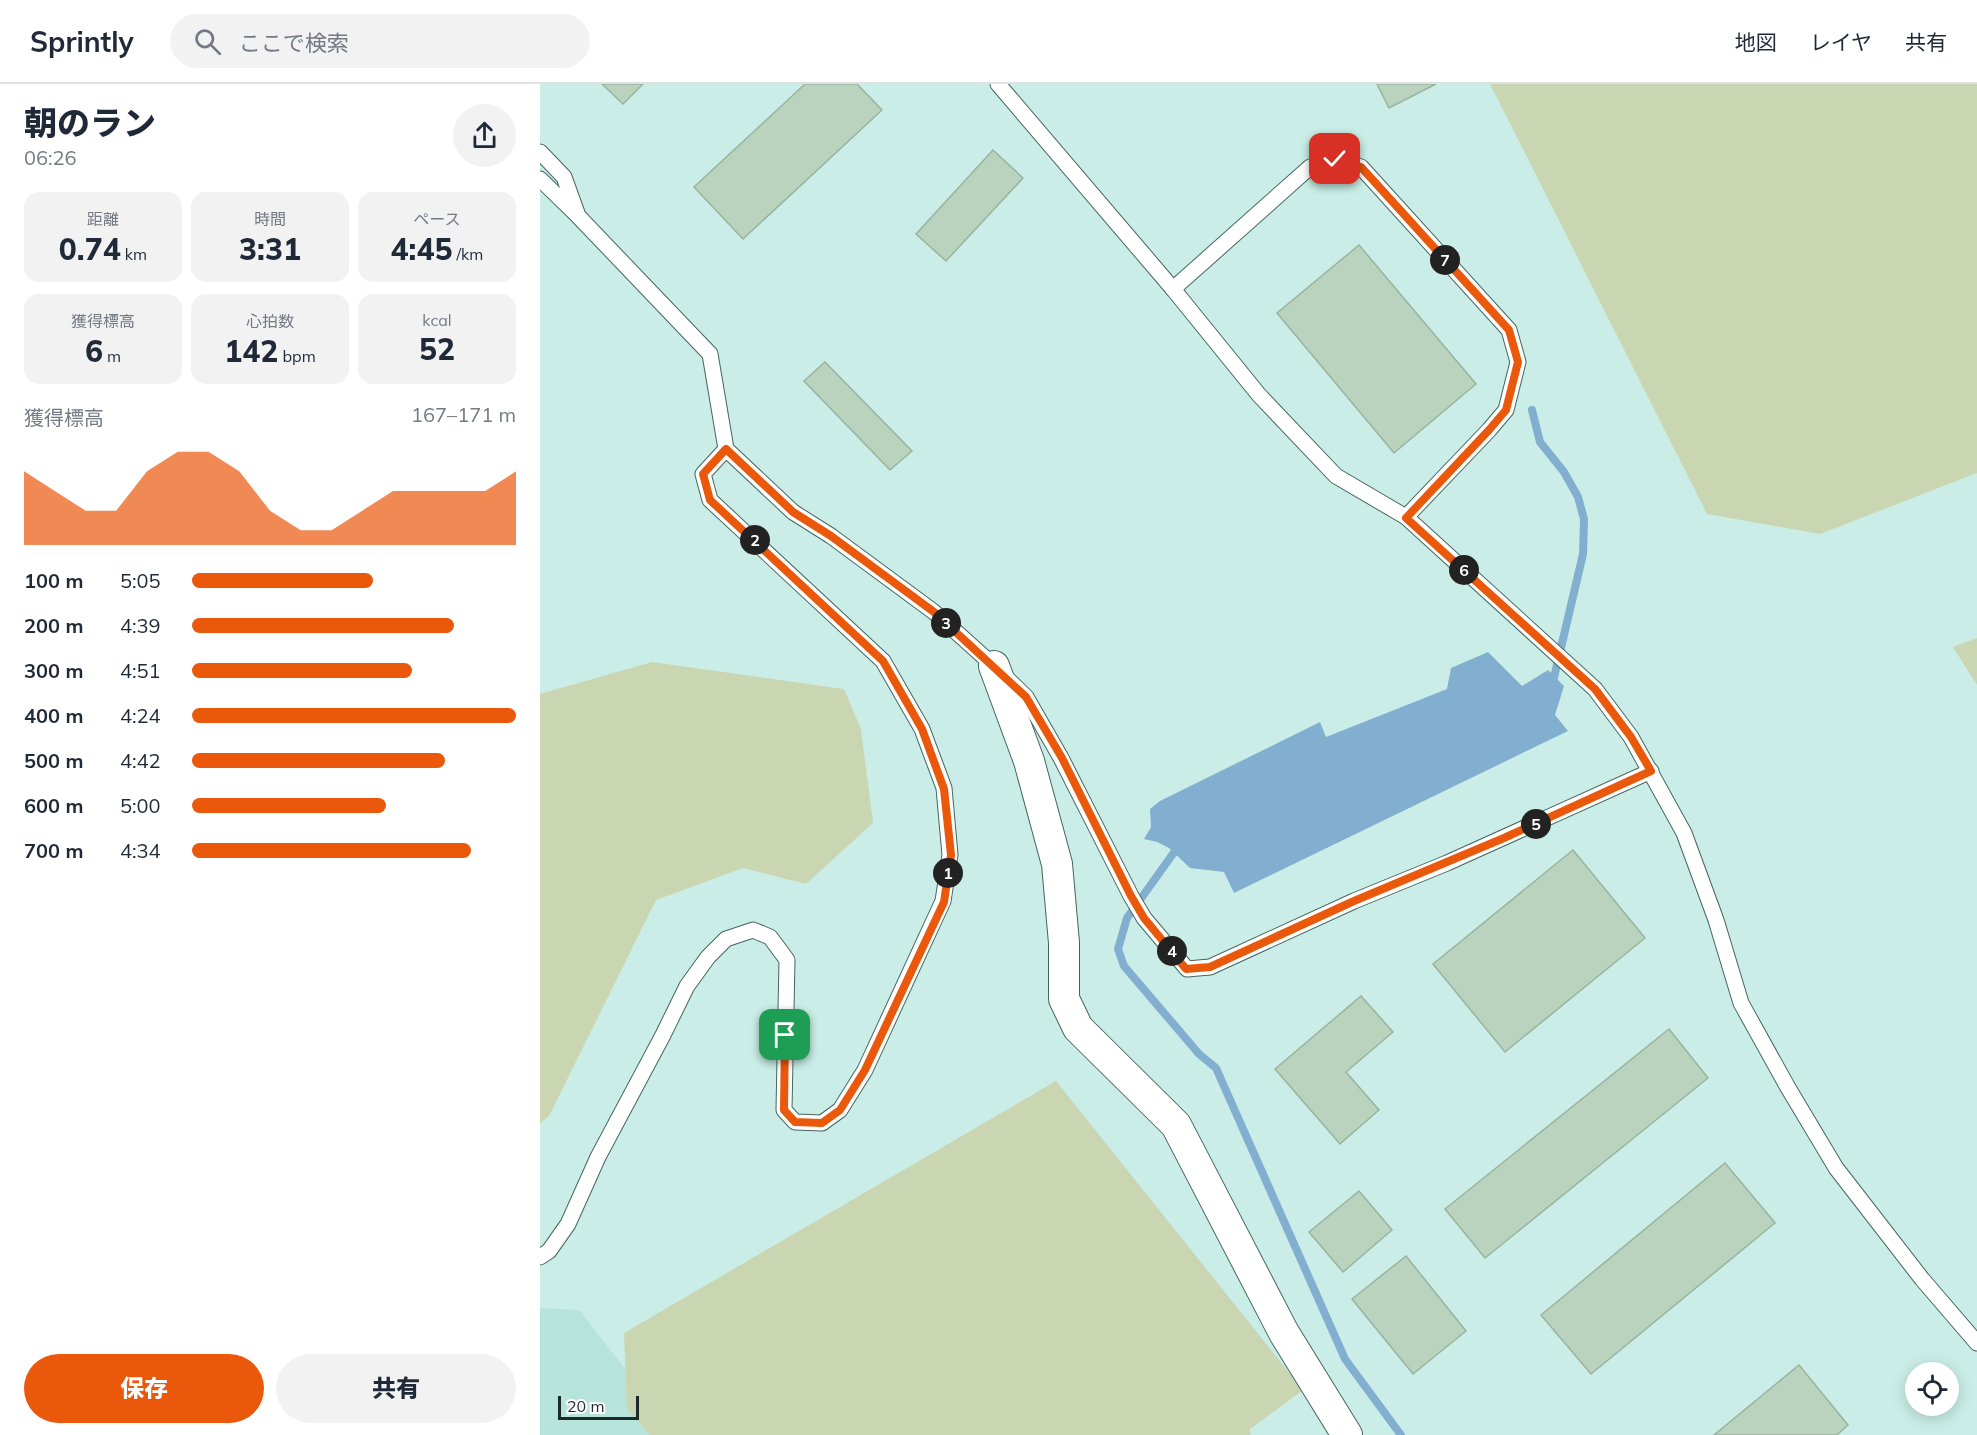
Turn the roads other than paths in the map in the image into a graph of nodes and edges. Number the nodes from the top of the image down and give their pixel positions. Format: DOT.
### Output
graph roads {
  1 [pos="998,84"];
  2 [pos="540,152"];
  3 [pos="540,179"];
  4 [pos="578,216"];
  5 [pos="1173,289"];
  6 [pos="726,449"];
  7 [pos="1406,518"];
  8 [pos="994,666"];
  9 [pos="1651,771"];
  10 [pos="540,1257"];
  11 [pos="1977,1343"];
  12 [pos="1347,1435"];
  1 -- 5 [label="lane"];
  2 -- 4 [label="lane"];
  3 -- 4 [label="lane"];
  4 -- 6 [label="lane"];
  5 -- 7 [label="lane"];
  5 -- 7 [label="lane"];
  6 -- 8 [label="lane"];
  6 -- 10 [label="lane"];
  7 -- 9 [label="lane"];
  8 -- 9 [label="lane"];
  8 -- 12 [label="street"];
  9 -- 11 [label="lane"];
}
